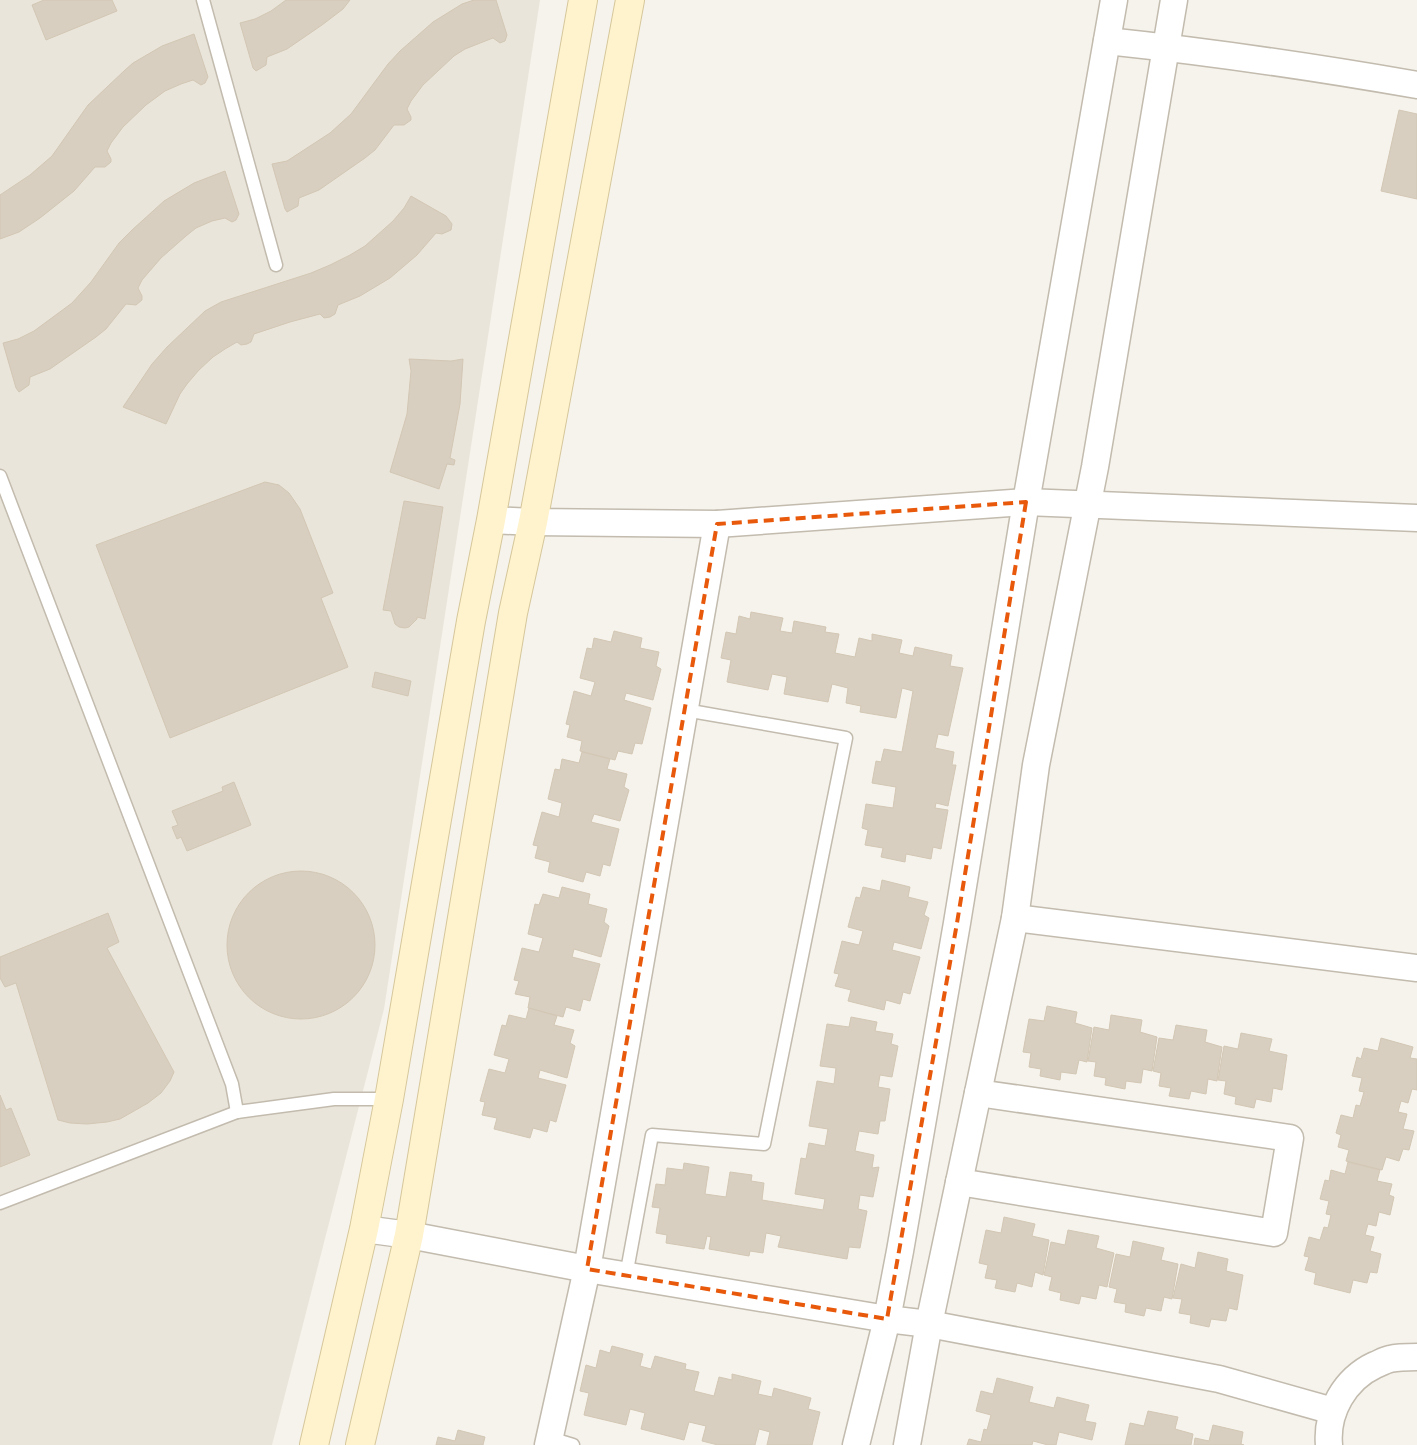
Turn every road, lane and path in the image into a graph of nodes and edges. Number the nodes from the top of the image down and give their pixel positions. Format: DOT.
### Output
graph roads {
  1 [pos="203,0"];
  2 [pos="583,0"];
  3 [pos="630,0"];
  4 [pos="1114,0"];
  5 [pos="1174,0"];
  6 [pos="1107,42"];
  7 [pos="1167,48"];
  8 [pos="1417,85"];
  9 [pos="276,266"];
  10 [pos="0,476"];
  11 [pos="1026,502"];
  12 [pos="1088,504"];
  13 [pos="1417,518"];
  14 [pos="491,520"];
  15 [pos="533,522"];
  16 [pos="717,524"];
  17 [pos="685,710"];
  18 [pos="1015,918"];
  19 [pos="1417,968"];
  20 [pos="978,1093"];
  21 [pos="389,1099"];
  22 [pos="238,1112"];
  23 [pos="959,1182"];
  24 [pos="0,1203"];
  25 [pos="364,1229"];
  26 [pos="409,1234"];
  27 [pos="587,1269"];
  28 [pos="626,1276"];
  29 [pos="887,1319"];
  30 [pos="929,1324"];
  31 [pos="1417,1356"];
  32 [pos="1332,1411"];
  33 [pos="557,1443"];
  34 [pos="314,1445"];
  35 [pos="360,1445"];
  36 [pos="856,1445"];
  37 [pos="907,1445"];
  38 [pos="1329,1445"];
  1 -- 9 [label="lane"];
  2 -- 14 [label="main road"];
  3 -- 15 [label="main road"];
  4 -- 6 [label="street"];
  5 -- 7 [label="street"];
  6 -- 7 [label="street"];
  6 -- 11 [label="street"];
  7 -- 8 [label="street"];
  7 -- 12 [label="street"];
  10 -- 22 [label="lane"];
  11 -- 12 [label="street"];
  11 -- 16 [label="street"];
  11 -- 29 [label="street"];
  12 -- 13 [label="street"];
  12 -- 18 [label="street"];
  14 -- 15 [label="street"];
  14 -- 21 [label="main road"];
  15 -- 16 [label="street"];
  15 -- 26 [label="main road"];
  16 -- 17 [label="street"];
  17 -- 27 [label="street"];
  17 -- 28 [label="lane"];
  18 -- 19 [label="street"];
  18 -- 20 [label="street"];
  20 -- 23 [label="street"];
  20 -- 23 [label="street"];
  21 -- 22 [label="lane"];
  21 -- 25 [label="main road"];
  22 -- 24 [label="lane"];
  23 -- 30 [label="street"];
  25 -- 26 [label="street"];
  25 -- 34 [label="main road"];
  26 -- 27 [label="street"];
  26 -- 35 [label="main road"];
  27 -- 28 [label="street"];
  27 -- 33 [label="street"];
  28 -- 29 [label="street"];
  29 -- 30 [label="street"];
  29 -- 36 [label="street"];
  30 -- 32 [label="street"];
  30 -- 37 [label="street"];
  31 -- 32 [label="street"];
  32 -- 38 [label="street"];
}
